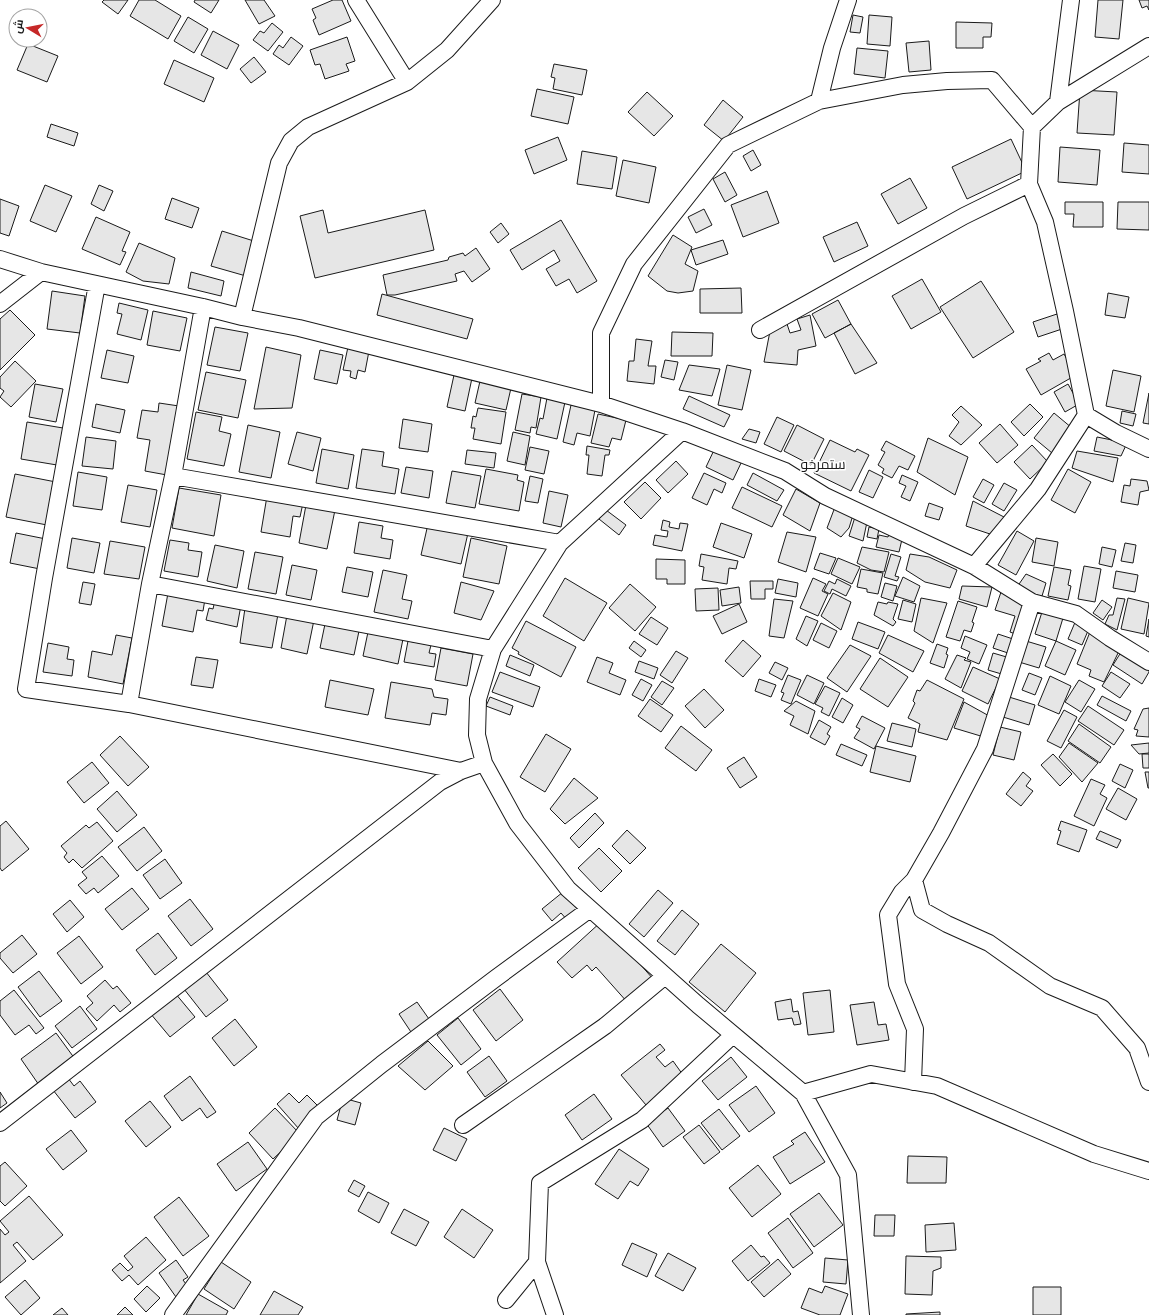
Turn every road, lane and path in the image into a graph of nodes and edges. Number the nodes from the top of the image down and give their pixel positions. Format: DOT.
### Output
graph roads {
  1 [pos="356,0"];
  2 [pos="492,0"];
  3 [pos="848,0"];
  4 [pos="1071,0"];
  5 [pos="1149,46"];
  6 [pos="407,82"];
  7 [pos="819,101"];
  8 [pos="1058,102"];
  9 [pos="1032,127"];
  10 [pos="1029,184"];
  11 [pos="0,259"];
  12 [pos="41,272"];
  13 [pos="97,284"];
  14 [pos="0,304"];
  15 [pos="203,307"];
  16 [pos="242,317"];
  17 [pos="760,330"];
  18 [pos="601,404"];
  19 [pos="1086,415"];
  20 [pos="682,431"];
  21 [pos="1149,449"];
  22 [pos="173,476"];
  23 [pos="560,543"];
  24 [pos="974,566"];
  25 [pos="150,584"];
  26 [pos="1032,602"];
  27 [pos="493,649"];
  28 [pos="1149,662"];
  29 [pos="129,704"];
  30 [pos="484,763"];
  31 [pos="461,771"];
  32 [pos="914,880"];
  33 [pos="590,909"];
  34 [pos="665,976"];
  35 [pos="733,1034"];
  36 [pos="913,1082"];
  37 [pos="1149,1082"];
  38 [pos="803,1093"];
  39 [pos="0,1123"];
  40 [pos="463,1125"];
  41 [pos="1149,1171"];
  42 [pos="537,1262"];
  43 [pos="506,1300"];
  44 [pos="172,1315"];
  45 [pos="555,1315"];
  46 [pos="861,1315"];
  1 -- 6 [label="street"];
  2 -- 6 [label="street"];
  3 -- 7 [label="street"];
  4 -- 8 [label="street"];
  5 -- 8 [label="street"];
  6 -- 16 [label="street"];
  7 -- 9 [label="street"];
  7 -- 18 [label="street"];
  8 -- 9 [label="street"];
  9 -- 10 [label="street"];
  10 -- 17 [label="street"];
  10 -- 19 [label="street"];
  11 -- 12 [label="street"];
  12 -- 13 [label="street"];
  12 -- 14 [label="street"];
  13 -- 15 [label="street"];
  13 -- 29 [label="street"];
  15 -- 16 [label="street"];
  15 -- 22 [label="street"];
  16 -- 18 [label="street"];
  18 -- 20 [label="street"];
  19 -- 21 [label="street"];
  19 -- 24 [label="street"];
  20 -- 23 [label="street"];
  20 -- 24 [label="street"];
  22 -- 23 [label="street"];
  22 -- 25 [label="street"];
  23 -- 27 [label="street"];
  24 -- 26 [label="street"];
  25 -- 27 [label="street"];
  25 -- 29 [label="street"];
  26 -- 28 [label="street"];
  26 -- 32 [label="street"];
  27 -- 30 [label="street"];
  29 -- 31 [label="street"];
  30 -- 31 [label="street"];
  30 -- 33 [label="street"];
  31 -- 39 [label="street"];
  32 -- 36 [label="street"];
  32 -- 37 [label="street"];
  33 -- 34 [label="street"];
  33 -- 44 [label="street"];
  34 -- 35 [label="street"];
  34 -- 40 [label="street"];
  35 -- 38 [label="street"];
  35 -- 42 [label="street"];
  36 -- 38 [label="street"];
  36 -- 41 [label="street"];
  38 -- 46 [label="street"];
  42 -- 43 [label="street"];
  42 -- 45 [label="street"];
}
